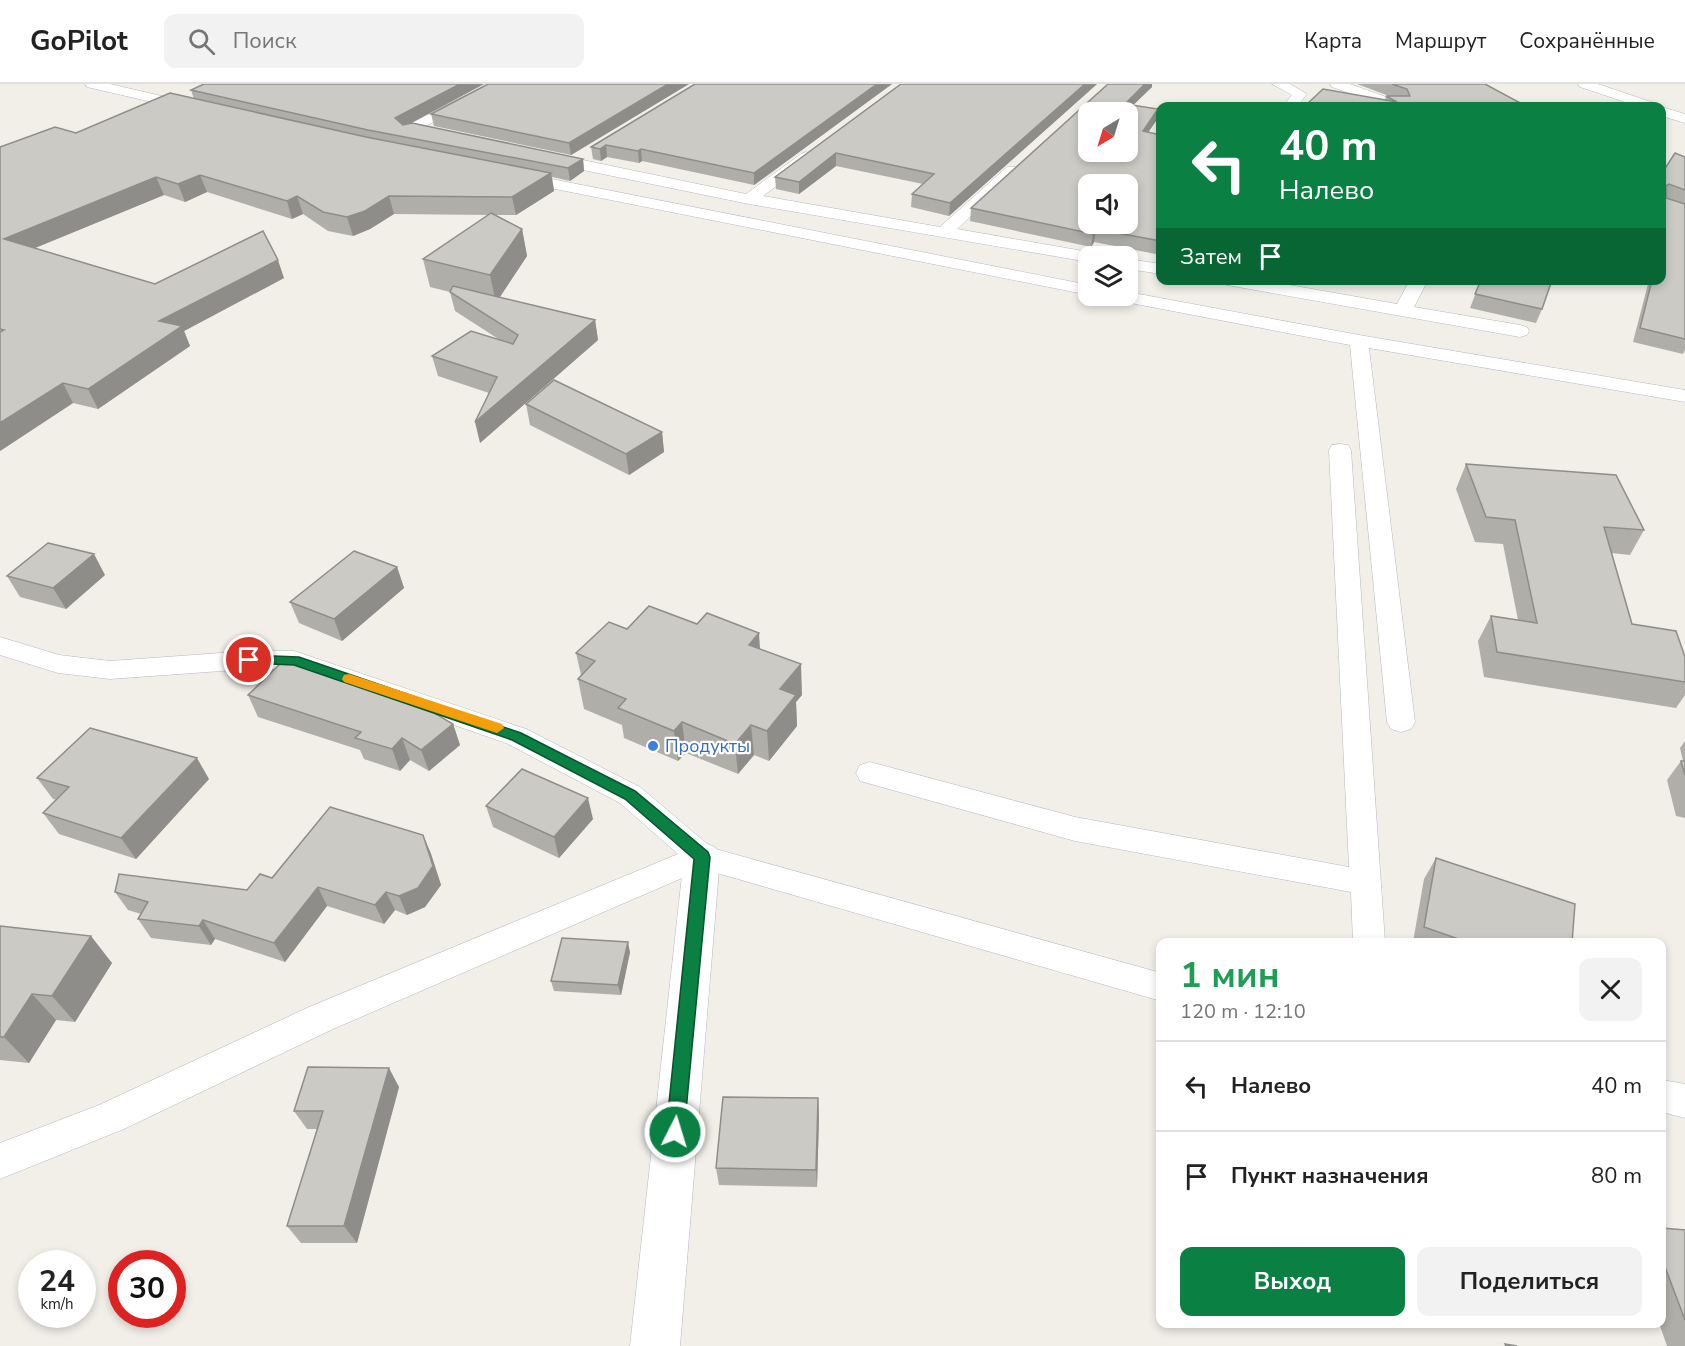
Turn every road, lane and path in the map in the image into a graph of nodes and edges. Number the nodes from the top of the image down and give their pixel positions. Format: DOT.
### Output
graph roads {
  1 [pos="92,84"];
  2 [pos="500,84"];
  3 [pos="1279,84"];
  4 [pos="1337,84"];
  5 [pos="1585,84"];
  6 [pos="1293,102"];
  7 [pos="1387,102"];
  8 [pos="1637,102"];
  9 [pos="208,111"];
  10 [pos="1666,112"];
  11 [pos="1685,119"];
  12 [pos="414,128"];
  13 [pos="436,133"];
  14 [pos="822,145"];
  15 [pos="593,151"];
  16 [pos="394,153"];
  17 [pos="538,155"];
  18 [pos="1022,162"];
  19 [pos="573,163"];
  20 [pos="500,174"];
  21 [pos="749,198"];
  22 [pos="944,232"];
  23 [pos="1078,255"];
  24 [pos="1138,266"];
  25 [pos="1156,268"];
  26 [pos="1255,285"];
  27 [pos="1416,285"];
  28 [pos="1078,288"];
  29 [pos="1138,299"];
  30 [pos="1403,311"];
  31 [pos="1520,331"];
  32 [pos="1359,341"];
  33 [pos="1685,396"];
  34 [pos="1340,450"];
  35 [pos="0,646"];
  36 [pos="1401,722"];
  37 [pos="870,773"];
  38 [pos="702,857"];
  39 [pos="1366,882"];
  40 [pos="1370,938"];
  41 [pos="1156,986"];
  42 [pos="1666,1097"];
  43 [pos="1685,1101"];
  44 [pos="0,1161"];
  45 [pos="655,1346"];
  1 -- 9 [label="lane"];
  2 -- 12 [label="lane"];
  3 -- 6 [label="lane"];
  4 -- 7 [label="lane"];
  5 -- 8 [label="lane"];
  10 -- 11 [label="lane"];
  12 -- 13 [label="lane"];
  12 -- 16 [label="lane"];
  14 -- 21 [label="lane"];
  15 -- 19 [label="lane"];
  17 -- 19 [label="lane"];
  18 -- 22 [label="lane"];
  19 -- 21 [label="lane"];
  20 -- 28 [label="lane"];
  21 -- 22 [label="lane"];
  22 -- 23 [label="lane"];
  24 -- 25 [label="lane"];
  26 -- 30 [label="lane"];
  27 -- 30 [label="lane"];
  29 -- 32 [label="lane"];
  30 -- 31 [label="lane"];
  32 -- 33 [label="lane"];
  32 -- 36 [label="lane"];
  34 -- 39 [label="lane"];
  35 -- 38 [label="lane"];
  37 -- 39 [label="lane"];
  38 -- 41 [label="lane"];
  38 -- 44 [label="lane"];
  38 -- 45 [label="street"];
  39 -- 40 [label="lane"];
  42 -- 43 [label="lane"];
}
